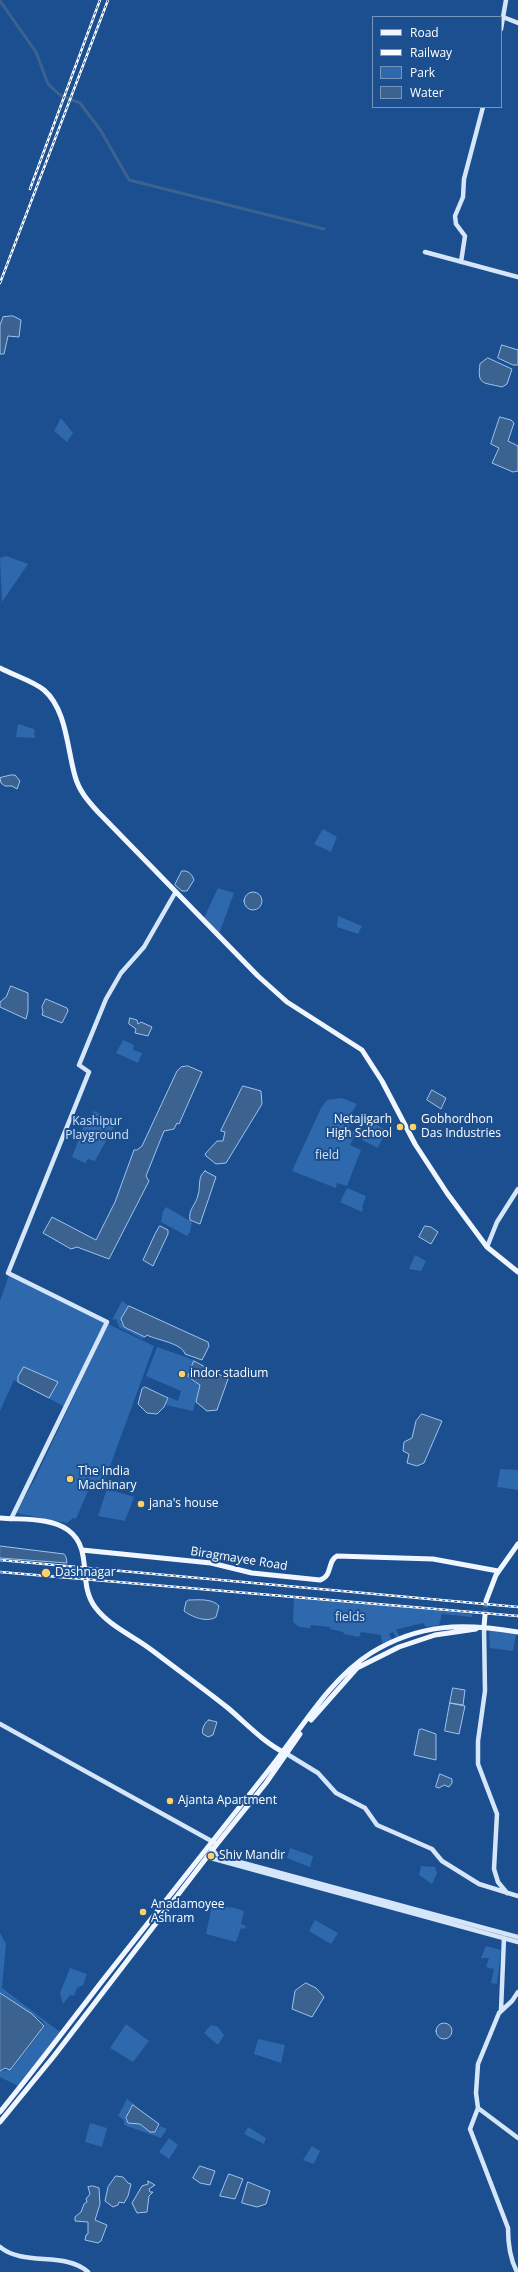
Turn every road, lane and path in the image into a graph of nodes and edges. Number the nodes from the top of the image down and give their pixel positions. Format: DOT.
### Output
graph roads {
  1 [pos="506,0"];
  2 [pos="503,17"];
  3 [pos="502,23"];
  4 [pos="518,24"];
  5 [pos="483,108"];
  6 [pos="425,252"];
  7 [pos="461,262"];
  8 [pos="518,277"];
  9 [pos="0,668"];
  10 [pos="175,893"];
  11 [pos="518,1189"];
  12 [pos="487,1246"];
  13 [pos="518,1272"];
  14 [pos="0,1518"];
  15 [pos="11,1519"];
  16 [pos="518,1544"];
  17 [pos="82,1550"];
  18 [pos="498,1571"];
  19 [pos="486,1600"];
  20 [pos="485,1615"];
  21 [pos="483,1627"];
  22 [pos="518,1632"];
  23 [pos="0,1724"];
  24 [pos="285,1753"];
  25 [pos="215,1842"];
  26 [pos="211,1848"];
  27 [pos="207,1857"];
  28 [pos="195,1868"];
  29 [pos="326,1888"];
  30 [pos="507,1893"];
  31 [pos="518,1896"];
  32 [pos="518,1937"];
  33 [pos="504,1938"];
  34 [pos="518,1942"];
  35 [pos="518,1992"];
  36 [pos="501,2010"];
  37 [pos="478,2108"];
  38 [pos="0,2112"];
  39 [pos="0,2122"];
  40 [pos="518,2138"];
  41 [pos="0,2247"];
  42 [pos="88,2272"];
  43 [pos="517,2272"];
  1 -- 2 [label="street"];
  2 -- 3 [label="street"];
  2 -- 4 [label="street"];
  5 -- 7 [label="street"];
  6 -- 7 [label="street"];
  7 -- 8 [label="street"];
  9 -- 10 [label="main road"];
  10 -- 12 [label="main road"];
  10 -- 15 [label="street"];
  11 -- 12 [label="street"];
  12 -- 13 [label="main road"];
  14 -- 15 [label="main road"];
  15 -- 17 [label="main road"];
  16 -- 18 [label="main road"];
  17 -- 18 [label="main road, Biragmayee Road"];
  17 -- 24 [label="main road"];
  18 -- 19 [label="main road"];
  20 -- 21 [label="main road"];
  21 -- 22 [label="main road"];
  21 -- 24 [label="main road"];
  21 -- 24 [label="main road"];
  21 -- 30 [label="street"];
  23 -- 25 [label="street"];
  24 -- 25 [label="main road"];
  24 -- 30 [label="street"];
  25 -- 26 [label="main road"];
  26 -- 27 [label="main road"];
  26 -- 28 [label="main road"];
  26 -- 29 [label="street"];
  27 -- 28 [label="main road"];
  27 -- 29 [label="street"];
  28 -- 38 [label="main road"];
  28 -- 39 [label="main road"];
  29 -- 32 [label="street"];
  29 -- 33 [label="street"];
  30 -- 31 [label="street"];
  33 -- 34 [label="street"];
  33 -- 36 [label="street"];
  35 -- 36 [label="street"];
  36 -- 37 [label="street"];
  37 -- 40 [label="street"];
  37 -- 43 [label="street"];
  41 -- 42 [label="street"];
}
